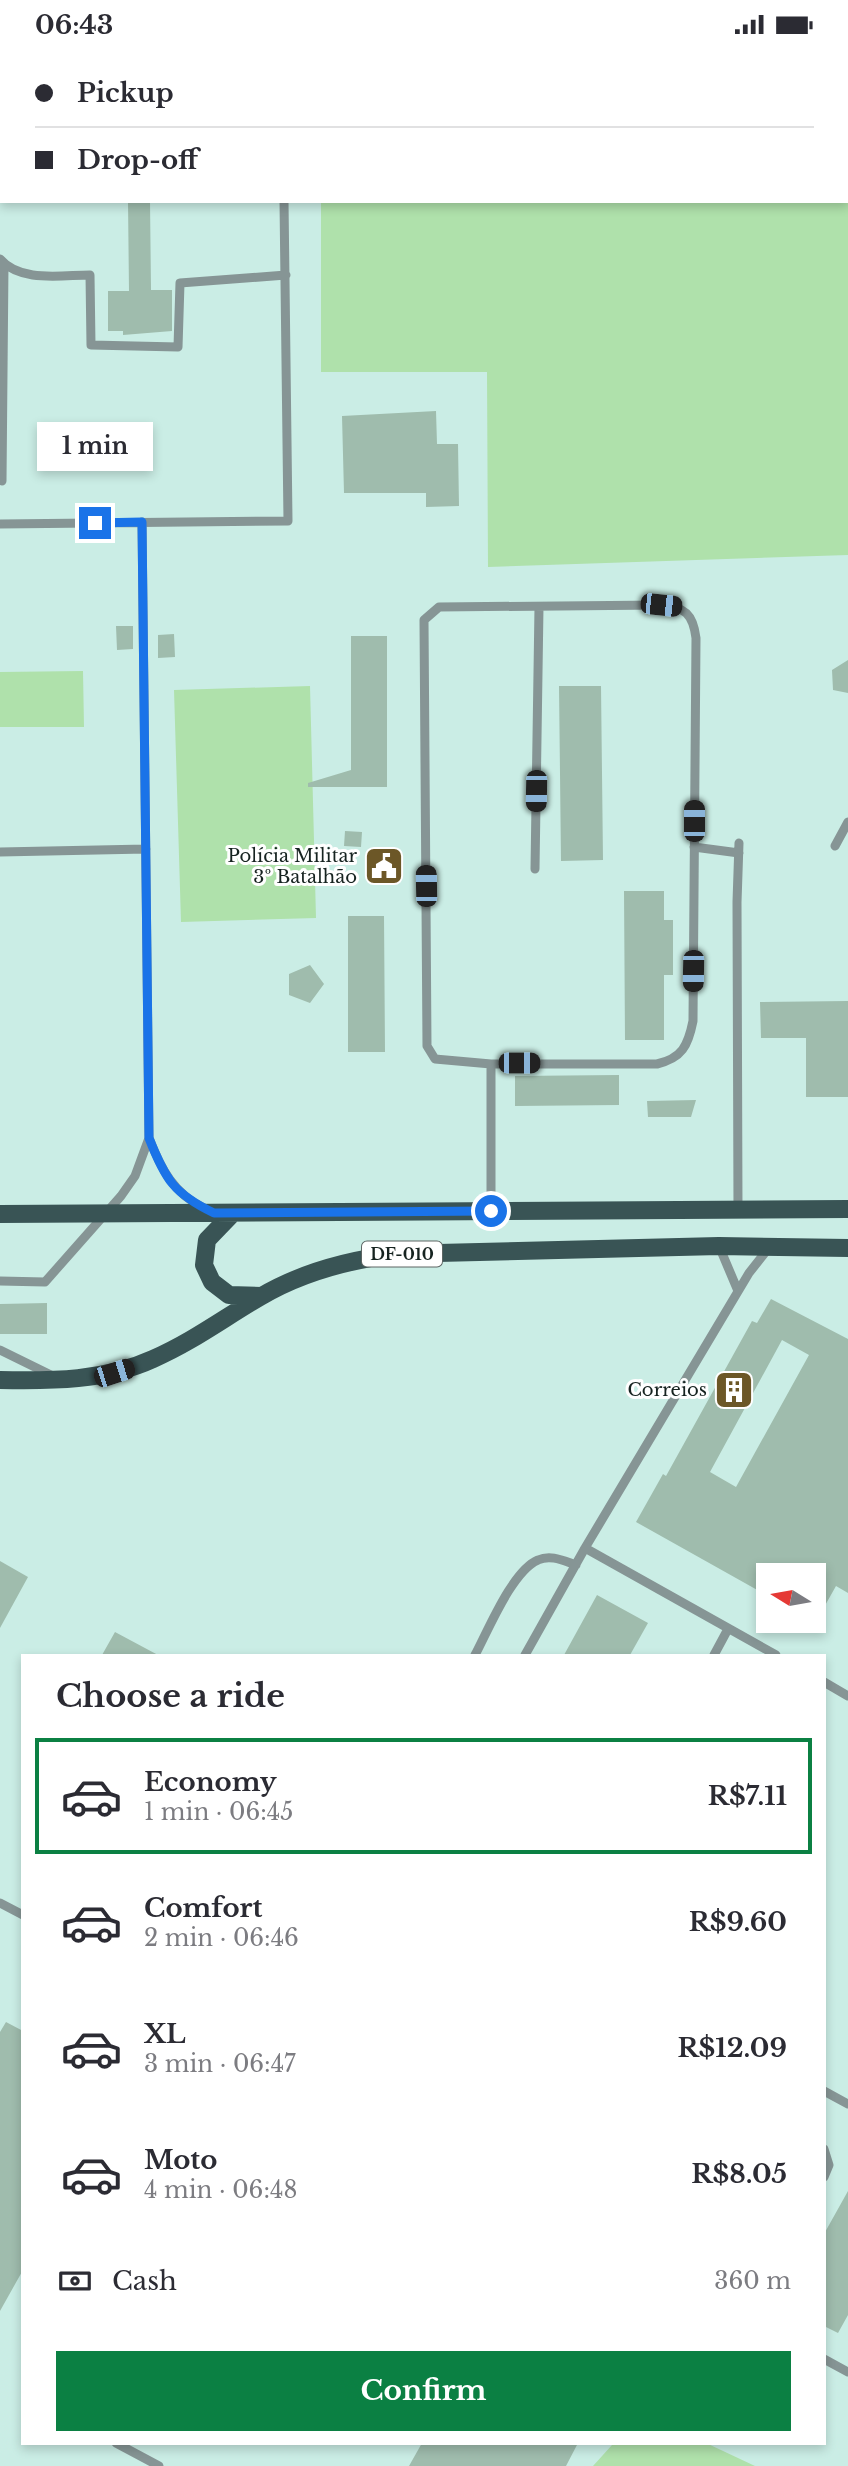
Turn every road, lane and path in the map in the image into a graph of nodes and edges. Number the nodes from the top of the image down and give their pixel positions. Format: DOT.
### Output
graph roads {
  1 [pos="284,203"];
  2 [pos="2,262"];
  3 [pos="286,275"];
  4 [pos="2,481"];
  5 [pos="142,522"];
  6 [pos="0,524"];
  7 [pos="539,607"];
  8 [pos="848,822"];
  9 [pos="835,846"];
  10 [pos="694,847"];
  11 [pos="146,849"];
  12 [pos="0,852"];
  13 [pos="535,869"];
  14 [pos="491,1063"];
  15 [pos="149,1138"];
  16 [pos="848,1209"];
  17 [pos="738,1210"];
  18 [pos="491,1211"];
  19 [pos="214,1213"];
  20 [pos="233,1213"];
  21 [pos="104,1214"];
  22 [pos="0,1215"];
  23 [pos="719,1246"];
  24 [pos="769,1248"];
  25 [pos="848,1248"];
  26 [pos="0,1281"];
  27 [pos="738,1291"];
  28 [pos="261,1296"];
  29 [pos="0,1350"];
  30 [pos="0,1380"];
  31 [pos="63,1381"];
  32 [pos="584,1548"];
  33 [pos="576,1565"];
  34 [pos="728,1629"];
  35 [pos="476,1654"];
  36 [pos="526,1654"];
  37 [pos="715,1654"];
  38 [pos="774,1654"];
  39 [pos="826,1683"];
  40 [pos="848,1696"];
  41 [pos="0,1903"];
  42 [pos="21,1914"];
  43 [pos="826,2092"];
  44 [pos="848,2104"];
  45 [pos="826,2155"];
  46 [pos="826,2172"];
  47 [pos="826,2360"];
  48 [pos="848,2372"];
  49 [pos="120,2445"];
  50 [pos="159,2466"];
  1 -- 3 [label="lane"];
  2 -- 3 [label="lane"];
  2 -- 4 [label="lane"];
  3 -- 5 [label="lane"];
  5 -- 6 [label="lane"];
  5 -- 11 [label="lane"];
  7 -- 10 [label="lane"];
  7 -- 13 [label="lane"];
  7 -- 14 [label="lane"];
  8 -- 9 [label="lane"];
  10 -- 14 [label="lane"];
  10 -- 17 [label="lane"];
  11 -- 12 [label="lane"];
  11 -- 15 [label="lane"];
  14 -- 18 [label="lane"];
  15 -- 19 [label="lane"];
  15 -- 21 [label="lane"];
  16 -- 17 [label="main road"];
  17 -- 18 [label="main road"];
  18 -- 20 [label="main road"];
  19 -- 20 [label="main road"];
  19 -- 21 [label="main road"];
  20 -- 28 [label="main road"];
  21 -- 22 [label="main road"];
  21 -- 26 [label="lane"];
  23 -- 24 [label="main road, DF-010"];
  23 -- 27 [label="lane"];
  23 -- 28 [label="main road, DF-010"];
  24 -- 25 [label="main road, DF-010"];
  24 -- 27 [label="lane"];
  27 -- 32 [label="lane"];
  28 -- 31 [label="main road, DF-010"];
  29 -- 31 [label="lane"];
  30 -- 31 [label="main road, DF-010"];
  32 -- 33 [label="lane"];
  32 -- 34 [label="lane"];
  33 -- 35 [label="lane"];
  33 -- 36 [label="lane"];
  34 -- 37 [label="lane"];
  34 -- 38 [label="lane"];
  39 -- 40 [label="lane"];
  41 -- 42 [label="lane"];
  43 -- 44 [label="lane"];
  45 -- 46 [label="lane"];
  47 -- 48 [label="lane"];
  49 -- 50 [label="lane"];
}
